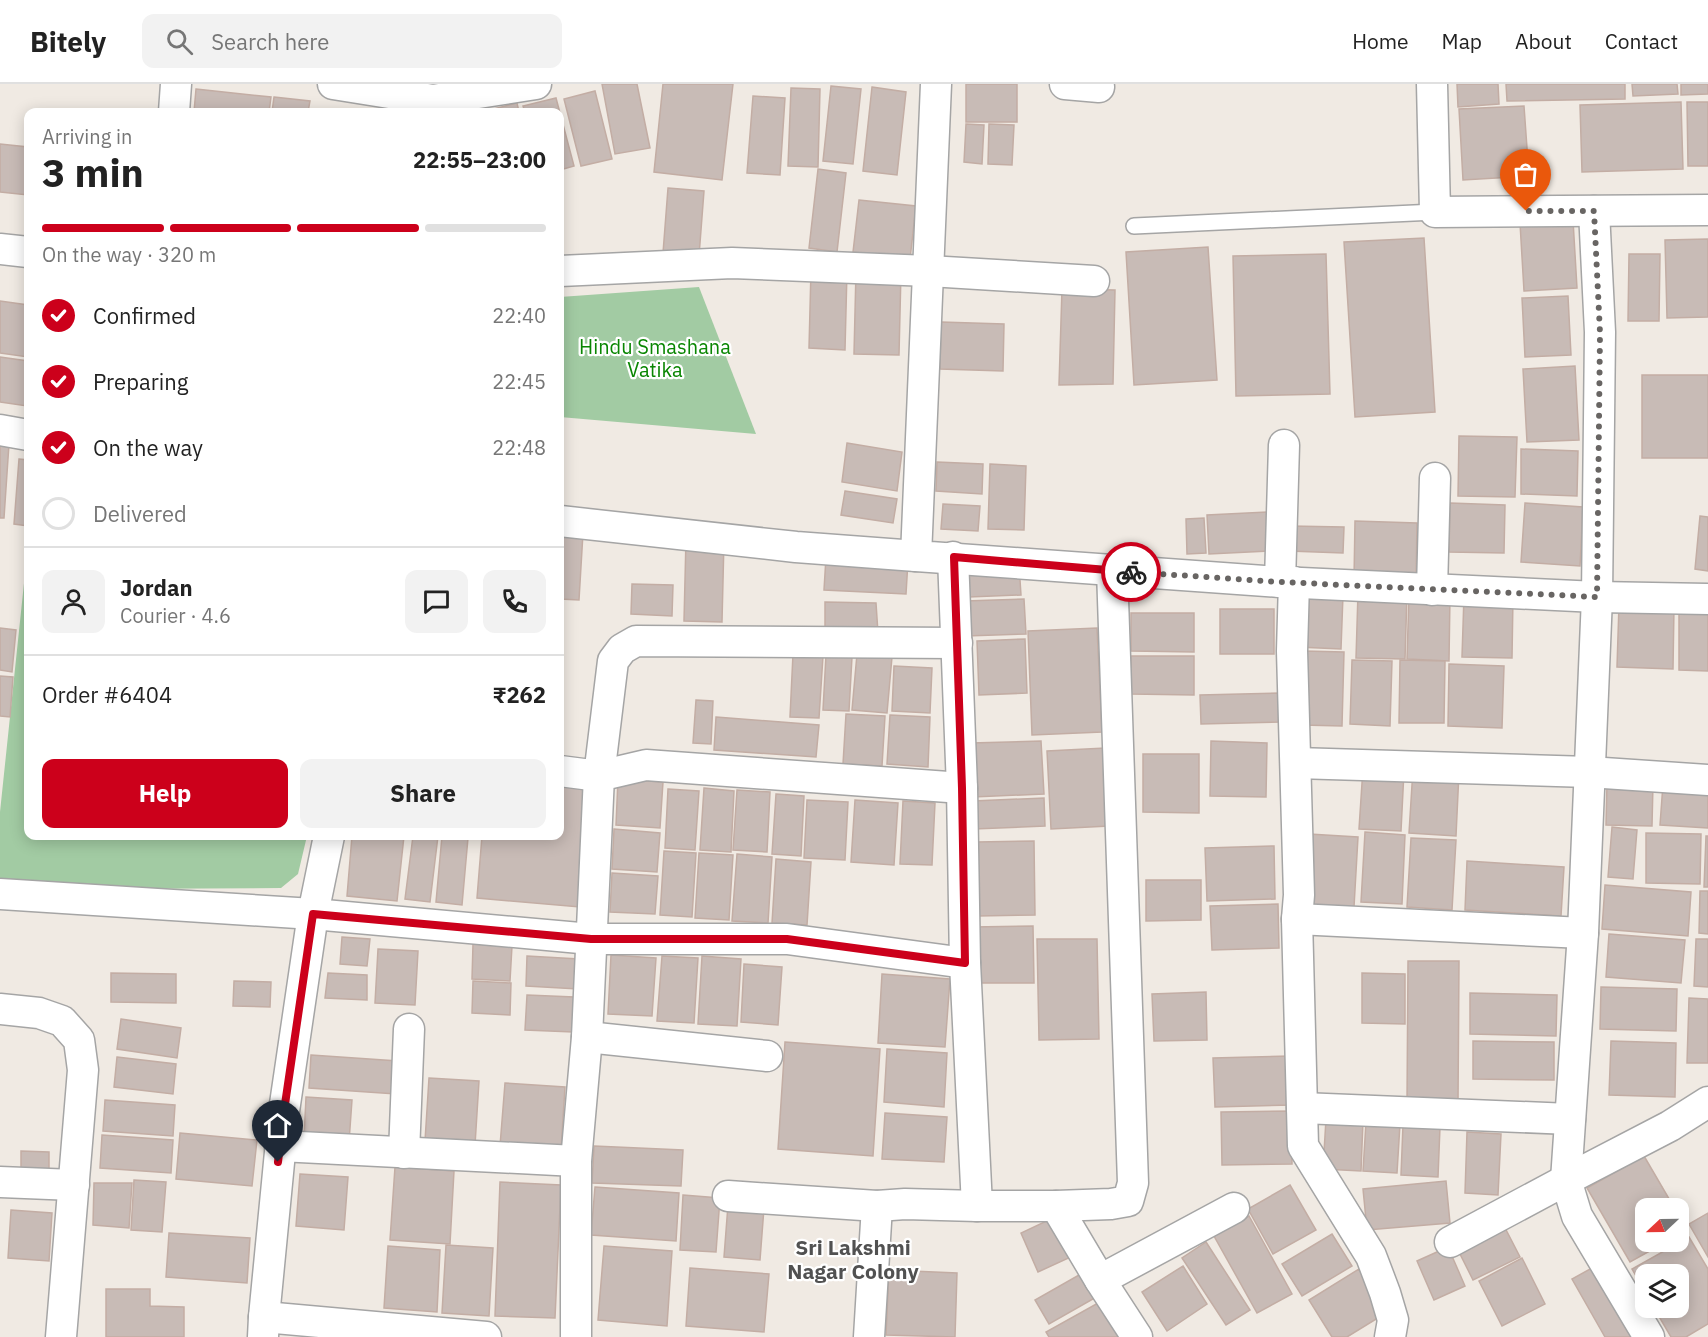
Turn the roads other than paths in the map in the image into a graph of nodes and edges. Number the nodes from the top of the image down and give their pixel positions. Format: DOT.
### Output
graph roads {
  1 [pos="176,84"];
  2 [pos="333,84"];
  3 [pos="536,84"];
  4 [pos="936,84"];
  5 [pos="1065,84"];
  6 [pos="1431,84"];
  7 [pos="1099,87"];
  8 [pos="433,99"];
  9 [pos="174,108"];
  10 [pos="1708,210"];
  11 [pos="1594,211"];
  12 [pos="1435,212"];
  13 [pos="1134,226"];
  14 [pos="0,249"];
  15 [pos="24,252"];
  16 [pos="564,270"];
  17 [pos="929,271"];
  18 [pos="1094,281"];
  19 [pos="0,430"];
  20 [pos="24,434"];
  21 [pos="1284,445"];
  22 [pos="1435,478"];
  23 [pos="564,521"];
  24 [pos="916,556"];
  25 [pos="954,557"];
  26 [pos="1112,570"];
  27 [pos="1287,582"];
  28 [pos="1432,590"];
  29 [pos="1597,597"];
  30 [pos="1708,599"];
  31 [pos="957,643"];
  32 [pos="1296,763"];
  33 [pos="564,772"];
  34 [pos="1589,772"];
  35 [pos="599,776"];
  36 [pos="1708,780"];
  37 [pos="962,788"];
  38 [pos="328,840"];
  39 [pos="0,894"];
  40 [pos="313,914"];
  41 [pos="1297,919"];
  42 [pos="1583,933"];
  43 [pos="591,939"];
  44 [pos="965,963"];
  45 [pos="0,1009"];
  46 [pos="409,1029"];
  47 [pos="587,1037"];
  48 [pos="767,1056"];
  49 [pos="1708,1102"];
  50 [pos="1302,1108"];
  51 [pos="1570,1119"];
  52 [pos="280,1146"];
  53 [pos="404,1153"];
  54 [pos="576,1161"];
  55 [pos="1566,1180"];
  56 [pos="0,1182"];
  57 [pos="74,1185"];
  58 [pos="728,1196"];
  59 [pos="877,1206"];
  60 [pos="977,1206"];
  61 [pos="1056,1206"];
  62 [pos="1234,1208"];
  63 [pos="1450,1242"];
  64 [pos="1100,1280"];
  65 [pos="264,1327"];
  66 [pos="61,1337"];
  67 [pos="486,1337"];
  68 [pos="576,1337"];
  69 [pos="869,1337"];
  70 [pos="1137,1337"];
  71 [pos="1390,1337"];
  72 [pos="1649,1337"];
  1 -- 9 [label="street"];
  2 -- 8 [label="street"];
  3 -- 8 [label="street"];
  4 -- 17 [label="street"];
  5 -- 7 [label="street"];
  6 -- 12 [label="street"];
  10 -- 11 [label="street"];
  11 -- 12 [label="street"];
  11 -- 29 [label="street"];
  12 -- 13 [label="lane"];
  14 -- 15 [label="street"];
  16 -- 17 [label="street"];
  17 -- 18 [label="street"];
  17 -- 24 [label="street"];
  19 -- 20 [label="street"];
  21 -- 27 [label="street"];
  22 -- 28 [label="street"];
  23 -- 24 [label="street"];
  24 -- 25 [label="street"];
  25 -- 26 [label="street"];
  25 -- 31 [label="street"];
  26 -- 27 [label="street"];
  26 -- 61 [label="street"];
  27 -- 28 [label="street"];
  27 -- 32 [label="street"];
  28 -- 29 [label="street"];
  29 -- 30 [label="street"];
  29 -- 34 [label="street"];
  31 -- 35 [label="street"];
  31 -- 37 [label="street"];
  32 -- 34 [label="street"];
  32 -- 41 [label="street"];
  33 -- 35 [label="street"];
  34 -- 36 [label="street"];
  34 -- 42 [label="street"];
  35 -- 37 [label="street"];
  35 -- 43 [label="street"];
  37 -- 44 [label="street"];
  38 -- 40 [label="street"];
  39 -- 40 [label="street"];
  40 -- 43 [label="street"];
  40 -- 52 [label="street"];
  41 -- 42 [label="street"];
  41 -- 50 [label="street"];
  42 -- 51 [label="street"];
  43 -- 44 [label="street"];
  43 -- 47 [label="street"];
  44 -- 60 [label="street"];
  45 -- 57 [label="street"];
  46 -- 53 [label="street"];
  47 -- 48 [label="street"];
  47 -- 54 [label="street"];
  49 -- 55 [label="street"];
  50 -- 51 [label="street"];
  50 -- 71 [label="street"];
  51 -- 55 [label="street"];
  52 -- 53 [label="street"];
  52 -- 65 [label="street"];
  53 -- 54 [label="street"];
  54 -- 68 [label="street"];
  55 -- 63 [label="street"];
  55 -- 72 [label="street"];
  56 -- 57 [label="street"];
  57 -- 66 [label="street"];
  58 -- 59 [label="street"];
  59 -- 60 [label="street"];
  59 -- 69 [label="street"];
  60 -- 61 [label="street"];
  61 -- 64 [label="street"];
  62 -- 64 [label="street"];
  64 -- 70 [label="street"];
  65 -- 67 [label="street"];
}
